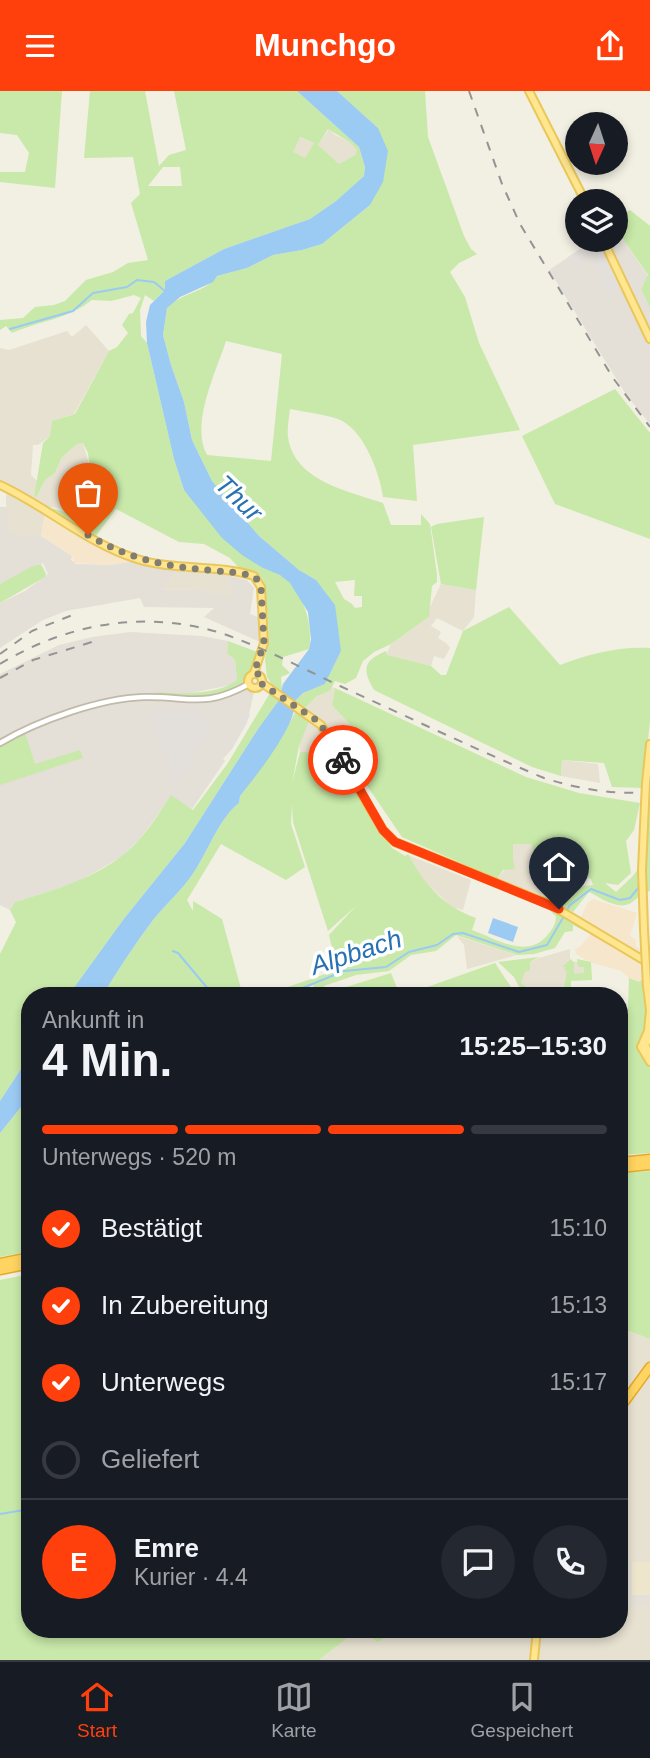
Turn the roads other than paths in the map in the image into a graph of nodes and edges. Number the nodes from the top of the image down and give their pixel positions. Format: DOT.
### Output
graph roads {
  1 [pos="529,91"];
  2 [pos="578,189"];
  3 [pos="608,252"];
  4 [pos="650,339"];
  5 [pos="0,485"];
  6 [pos="256,673"];
  7 [pos="249,684"];
  8 [pos="262,684"];
  9 [pos="0,743"];
  10 [pos="650,744"];
  11 [pos="650,964"];
  12 [pos="650,1010"];
  13 [pos="649,1036"];
  14 [pos="650,1054"];
  15 [pos="650,1062"];
  16 [pos="650,1159"];
  17 [pos="628,1161"];
  18 [pos="650,1165"];
  19 [pos="628,1167"];
  20 [pos="21,1259"];
  21 [pos="0,1263"];
  22 [pos="21,1266"];
  23 [pos="0,1270"];
  24 [pos="650,1367"];
  25 [pos="628,1397"];
  26 [pos="536,1638"];
  27 [pos="534,1660"];
  1 -- 2 [label="main road"];
  3 -- 4 [label="main road"];
  5 -- 6 [label="main road"];
  6 -- 7 [label="main road"];
  6 -- 8 [label="main road"];
  7 -- 8 [label="main road"];
  7 -- 9 [label="street"];
  8 -- 11 [label="main road"];
  10 -- 12 [label="main road, bridge"];
  12 -- 15 [label="main road"];
  13 -- 14 [label="main road"];
  16 -- 17 [label="highway"];
  18 -- 19 [label="highway"];
  20 -- 21 [label="highway"];
  22 -- 23 [label="highway"];
  24 -- 25 [label="highway"];
  26 -- 27 [label="main road"];
}
